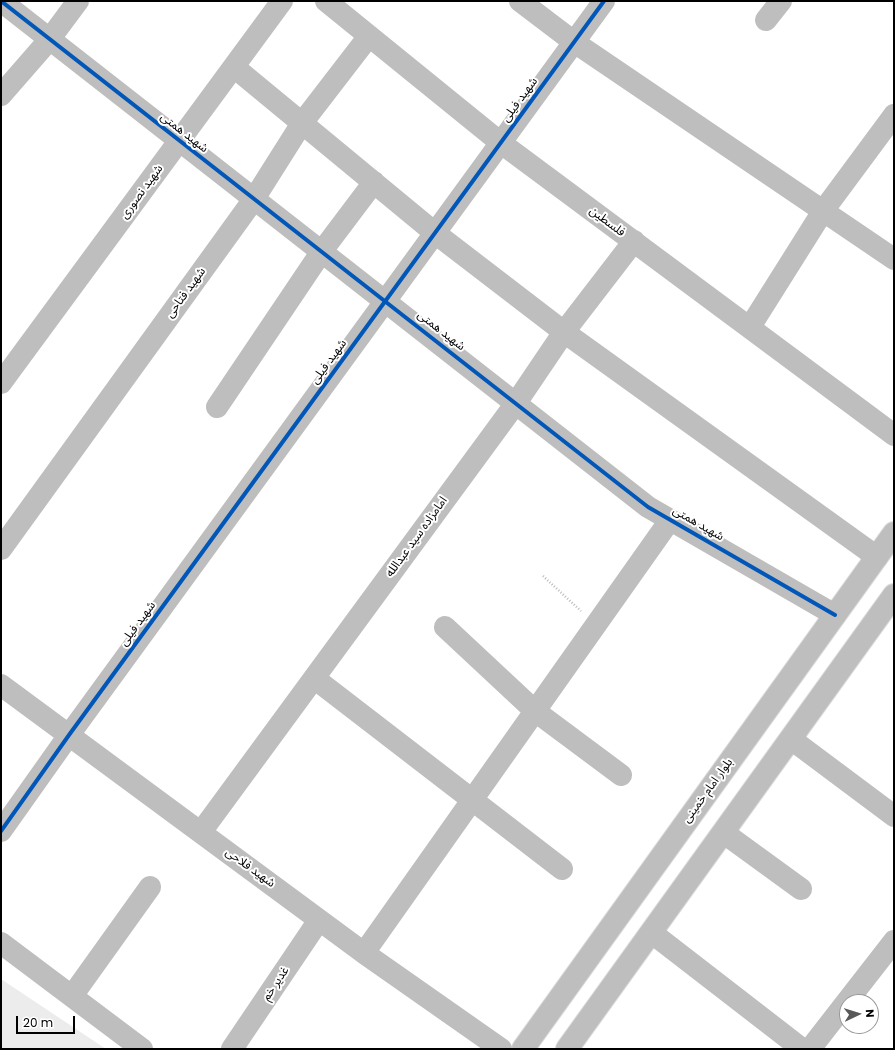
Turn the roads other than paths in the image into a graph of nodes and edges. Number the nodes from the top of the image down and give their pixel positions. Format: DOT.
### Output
graph roads {
  1 [pos="1,1"];
  2 [pos="78,1"];
  3 [pos="282,1"];
  4 [pos="326,1"];
  5 [pos="520,1"];
  6 [pos="604,1"];
  7 [pos="781,1"];
  8 [pos="766,20"];
  9 [pos="369,36"];
  10 [pos="49,40"];
  11 [pos="574,42"];
  12 [pos="234,67"];
  13 [pos="1,95"];
  14 [pos="894,115"];
  15 [pos="302,123"];
  16 [pos="179,142"];
  17 [pos="501,143"];
  18 [pos="374,182"];
  19 [pos="254,199"];
  20 [pos="823,211"];
  21 [pos="435,233"];
  22 [pos="634,241"];
  23 [pos="322,251"];
  24 [pos="894,259"];
  25 [pos="386,300"];
  26 [pos="750,327"];
  27 [pos="564,332"];
  28 [pos="1,383"];
  29 [pos="516,403"];
  30 [pos="217,407"];
  31 [pos="894,435"];
  32 [pos="670,520"];
  33 [pos="894,533"];
  34 [pos="1,549"];
  35 [pos="876,557"];
  36 [pos="894,595"];
  37 [pos="836,615"];
  38 [pos="445,627"];
  39 [pos="314,678"];
  40 [pos="1,684"];
  41 [pos="535,711"];
  42 [pos="69,735"];
  43 [pos="791,739"];
  44 [pos="621,775"];
  45 [pos="473,800"];
  46 [pos="894,816"];
  47 [pos="1,831"];
  48 [pos="201,832"];
  49 [pos="724,833"];
  50 [pos="562,869"];
  51 [pos="150,887"];
  52 [pos="801,889"];
  53 [pos="319,920"];
  54 [pos="652,933"];
  55 [pos="894,941"];
  56 [pos="1,942"];
  57 [pos="364,953"];
  58 [pos="72,996"];
  59 [pos="142,1049"];
  60 [pos="232,1049"];
  61 [pos="501,1049"];
  62 [pos="523,1049"];
  63 [pos="567,1049"];
  64 [pos="802,1049"];
  65 [pos="810,1049"];
  1 -- 10 [label="street, شهید همتی"];
  2 -- 10 [label="street"];
  3 -- 12 [label="street, شهید نصوری"];
  4 -- 9 [label="street, فلسطین"];
  5 -- 11 [label="street"];
  6 -- 11 [label="street, شهید فیلی"];
  7 -- 8 [label="street"];
  9 -- 15 [label="street, شهید فتاحی"];
  9 -- 17 [label="street, فلسطین"];
  10 -- 13 [label="street"];
  10 -- 16 [label="street, شهید همتی"];
  11 -- 17 [label="street, شهید فیلی"];
  11 -- 20 [label="street"];
  12 -- 15 [label="street"];
  12 -- 16 [label="street, شهید نصوری"];
  14 -- 20 [label="street"];
  15 -- 18 [label="street"];
  15 -- 19 [label="street, شهید فتاحی"];
  16 -- 19 [label="street, شهید همتی"];
  16 -- 28 [label="street, شهید نصوری"];
  17 -- 21 [label="street, شهید فیلی"];
  17 -- 22 [label="street, فلسطین"];
  18 -- 21 [label="street"];
  18 -- 23 [label="street"];
  19 -- 23 [label="street, شهید همتی"];
  19 -- 34 [label="street, شهید فتاحی"];
  20 -- 24 [label="street"];
  20 -- 26 [label="street"];
  21 -- 25 [label="street, شهید فیلی"];
  21 -- 27 [label="street"];
  22 -- 26 [label="street, فلسطین"];
  22 -- 27 [label="street, امامزاده سید عبدالله"];
  23 -- 25 [label="street, شهید همتی"];
  23 -- 30 [label="street"];
  25 -- 29 [label="street, شهید همتی"];
  25 -- 42 [label="street, شهید فیلی"];
  26 -- 31 [label="street, فلسطین"];
  27 -- 29 [label="street, امامزاده سید عبدالله"];
  27 -- 35 [label="street"];
  29 -- 32 [label="street, شهید همتی"];
  29 -- 39 [label="street, امامزاده سید عبدالله"];
  32 -- 37 [label="street, شهید همتی"];
  32 -- 41 [label="street"];
  33 -- 35 [label="street, بلوار امام خمینی"];
  35 -- 37 [label="street, بلوار امام خمینی"];
  36 -- 43 [label="street"];
  37 -- 62 [label="street, بلوار امام خمینی"];
  38 -- 41 [label="street"];
  39 -- 45 [label="street"];
  39 -- 48 [label="street, امامزاده سید عبدالله"];
  40 -- 42 [label="street, شهید فلاحی"];
  41 -- 44 [label="street"];
  41 -- 45 [label="street"];
  42 -- 47 [label="street, شهید فیلی"];
  42 -- 48 [label="street, شهید فلاحی"];
  43 -- 46 [label="street"];
  43 -- 49 [label="street"];
  45 -- 50 [label="street"];
  45 -- 57 [label="street"];
  48 -- 53 [label="street, شهید فلاحی"];
  49 -- 52 [label="street"];
  49 -- 54 [label="street"];
  51 -- 58 [label="street"];
  53 -- 57 [label="street, شهید فلاحی"];
  53 -- 60 [label="street, غدیر خم"];
  54 -- 63 [label="street"];
  54 -- 64 [label="street"];
  55 -- 65 [label="street"];
  56 -- 58 [label="street"];
  57 -- 61 [label="street, شهید فلاحی"];
  58 -- 59 [label="street"];
}
